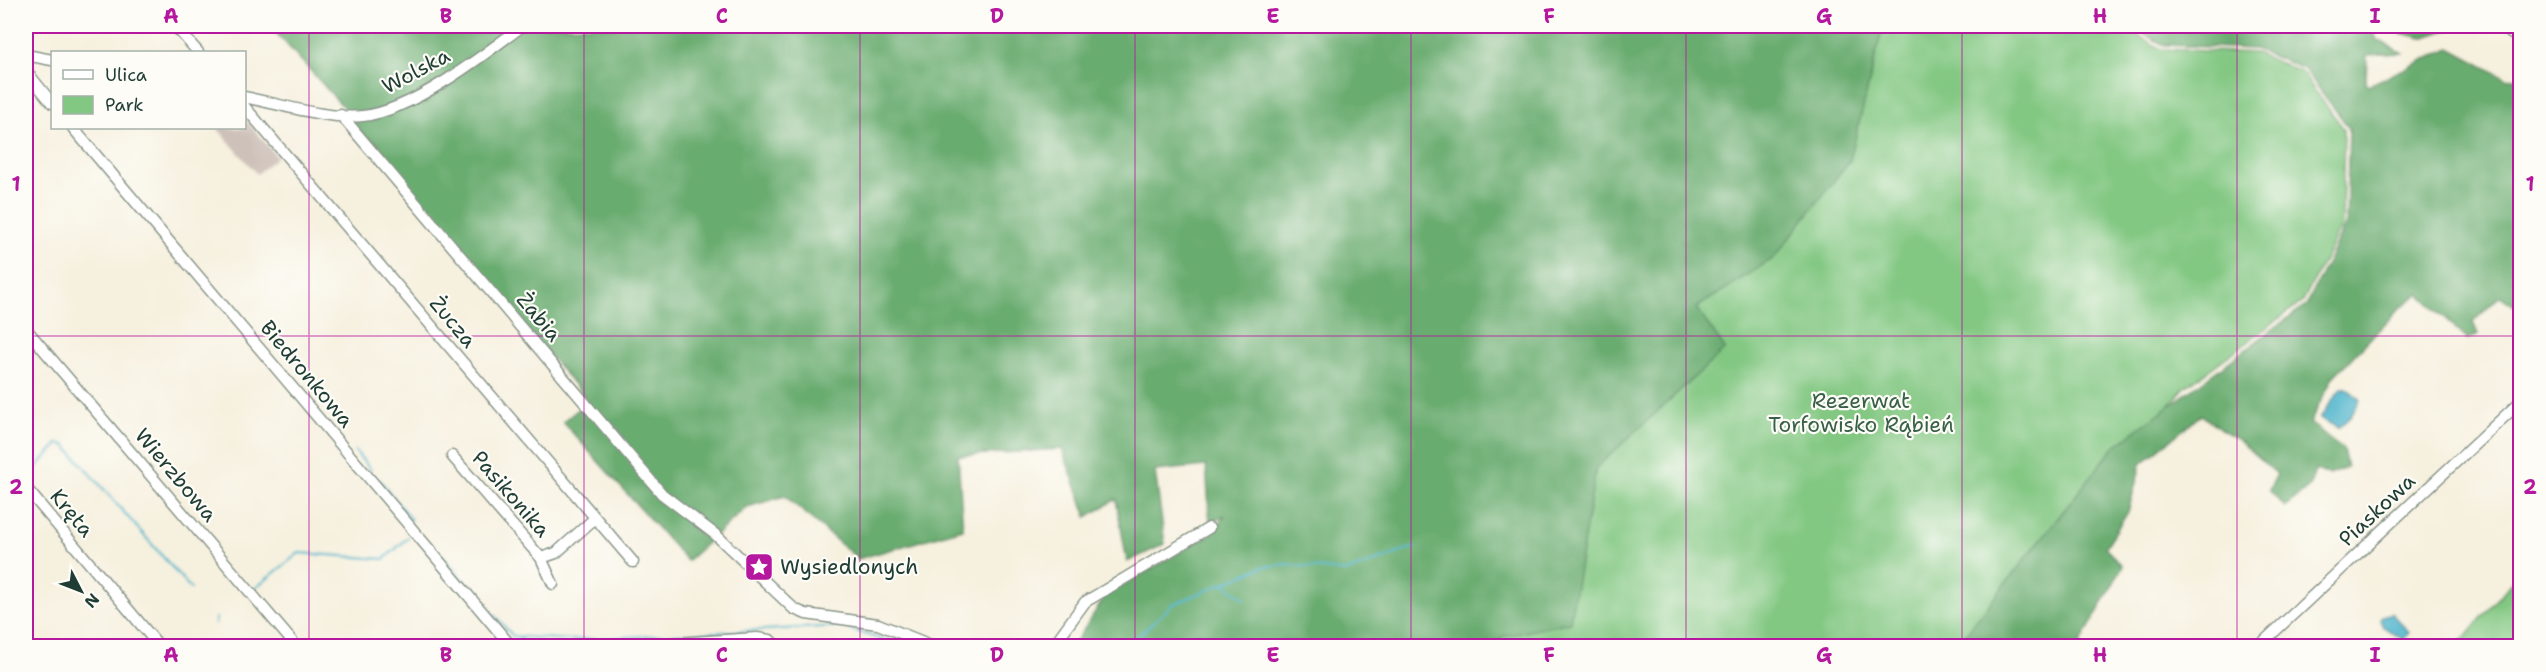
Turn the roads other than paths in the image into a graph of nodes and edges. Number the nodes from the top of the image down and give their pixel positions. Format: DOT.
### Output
graph roads {
  1 [pos="175,26"];
  2 [pos="522,26"];
  3 [pos="2500,26"];
  4 [pos="2520,39"];
  5 [pos="197,51"];
  6 [pos="26,55"];
  7 [pos="51,60"];
  8 [pos="26,71"];
  9 [pos="246,97"];
  10 [pos="51,102"];
  11 [pos="246,108"];
  12 [pos="341,115"];
  13 [pos="74,129"];
  14 [pos="26,329"];
  15 [pos="2520,402"];
  16 [pos="452,456"];
  17 [pos="26,488"];
  18 [pos="595,518"];
  19 [pos="1209,528"];
  20 [pos="541,558"];
  21 [pos="633,562"];
  22 [pos="553,584"];
  23 [pos="159,646"];
  24 [pos="296,646"];
  25 [pos="512,646"];
  26 [pos="672,646"];
  27 [pos="776,646"];
  28 [pos="933,646"];
  29 [pos="1053,646"];
  30 [pos="2259,646"];
  1 -- 5 [label="street"];
  2 -- 12 [label="street, Wolska"];
  3 -- 4 [label="street"];
  6 -- 7 [label="street"];
  8 -- 10 [label="street"];
  9 -- 12 [label="street, Wolska"];
  11 -- 18 [label="street, Żucza"];
  12 -- 28 [label="street, Żabia"];
  13 -- 25 [label="street, Biedronkowa"];
  14 -- 24 [label="street, Wierzbowa"];
  15 -- 30 [label="street, Piaskowa"];
  16 -- 20 [label="street, Pasikonika"];
  17 -- 23 [label="street, Kręta"];
  18 -- 20 [label="street, Pasikonika"];
  18 -- 21 [label="street, Żucza"];
  19 -- 29 [label="street"];
  20 -- 22 [label="street, Pasikonika"];
  26 -- 27 [label="street"];
}
